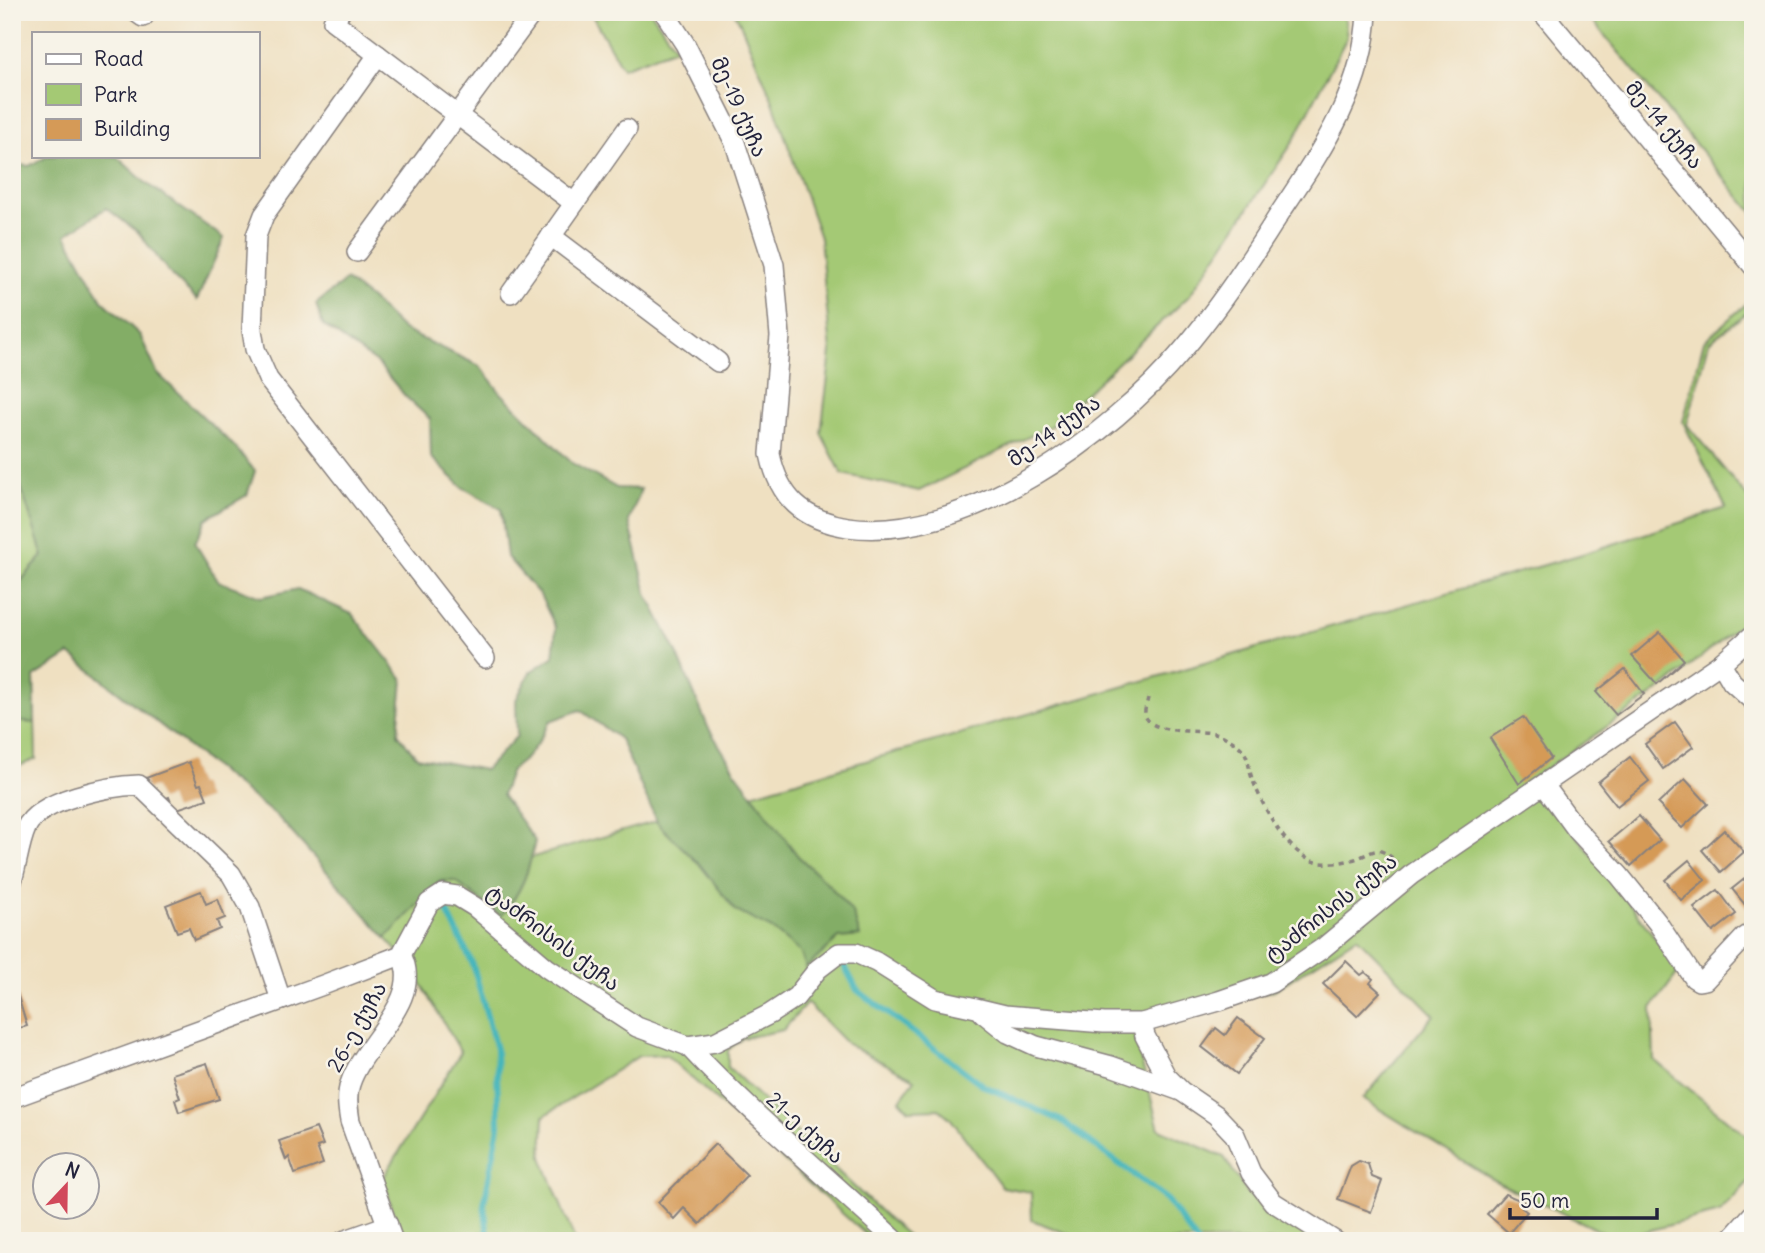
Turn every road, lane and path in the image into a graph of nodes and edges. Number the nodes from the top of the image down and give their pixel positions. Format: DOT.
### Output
graph roads {
  1 [pos="136,12"];
  2 [pos="147,12"];
  3 [pos="340,12"];
  4 [pos="533,12"];
  5 [pos="664,12"];
  6 [pos="1367,12"];
  7 [pos="1542,12"];
  8 [pos="378,55"];
  9 [pos="457,115"];
  10 [pos="627,129"];
  11 [pos="574,203"];
  12 [pos="551,236"];
  13 [pos="357,252"];
  14 [pos="774,265"];
  15 [pos="1753,266"];
  16 [pos="511,293"];
  17 [pos="718,362"];
  18 [pos="1753,635"];
  19 [pos="485,658"];
  20 [pos="1721,663"];
  21 [pos="1149,698"];
  22 [pos="1753,701"];
  23 [pos="1544,785"];
  24 [pos="1411,875"];
  25 [pos="12,881"];
  26 [pos="1753,932"];
  27 [pos="401,955"];
  28 [pos="281,1000"];
  29 [pos="976,1008"];
  30 [pos="1142,1023"];
  31 [pos="688,1046"];
  32 [pos="1181,1091"];
  33 [pos="12,1098"];
  34 [pos="1753,1214"];
  35 [pos="390,1233"];
  36 [pos="343,1241"];
  37 [pos="896,1241"];
  38 [pos="1335,1241"];
  39 [pos="1729,1241"];
  1 -- 2 [label="street"];
  3 -- 8 [label="street"];
  4 -- 9 [label="street"];
  5 -- 14 [label="street, მე-19 ქუჩა"];
  6 -- 14 [label="street, მე-14 ქუჩა"];
  7 -- 15 [label="street, მე-14 ქუჩა"];
  8 -- 9 [label="street"];
  8 -- 19 [label="street"];
  9 -- 11 [label="street"];
  9 -- 13 [label="street"];
  10 -- 11 [label="street"];
  11 -- 12 [label="street"];
  12 -- 16 [label="street"];
  12 -- 17 [label="street"];
  18 -- 20 [label="street, ტაძრისის ქუჩა"];
  20 -- 22 [label="street"];
  20 -- 23 [label="street, ტაძრისის ქუჩა"];
  21 -- 24 [label="path"];
  23 -- 24 [label="street, ტაძრისის ქუჩა"];
  23 -- 26 [label="street"];
  24 -- 30 [label="street, ტაძრისის ქუჩა"];
  25 -- 28 [label="street"];
  27 -- 28 [label="street"];
  27 -- 31 [label="street, ტაძრისის ქუჩა"];
  27 -- 35 [label="street, 26-ე ქუჩა"];
  28 -- 33 [label="street"];
  29 -- 30 [label="street, ტაძრისის ქუჩა"];
  29 -- 31 [label="street, ტაძრისის ქუჩა"];
  29 -- 32 [label="street"];
  30 -- 32 [label="street"];
  31 -- 37 [label="street, 21-ე ქუჩა"];
  32 -- 38 [label="street"];
  34 -- 39 [label="street"];
  35 -- 36 [label="street"];
}
